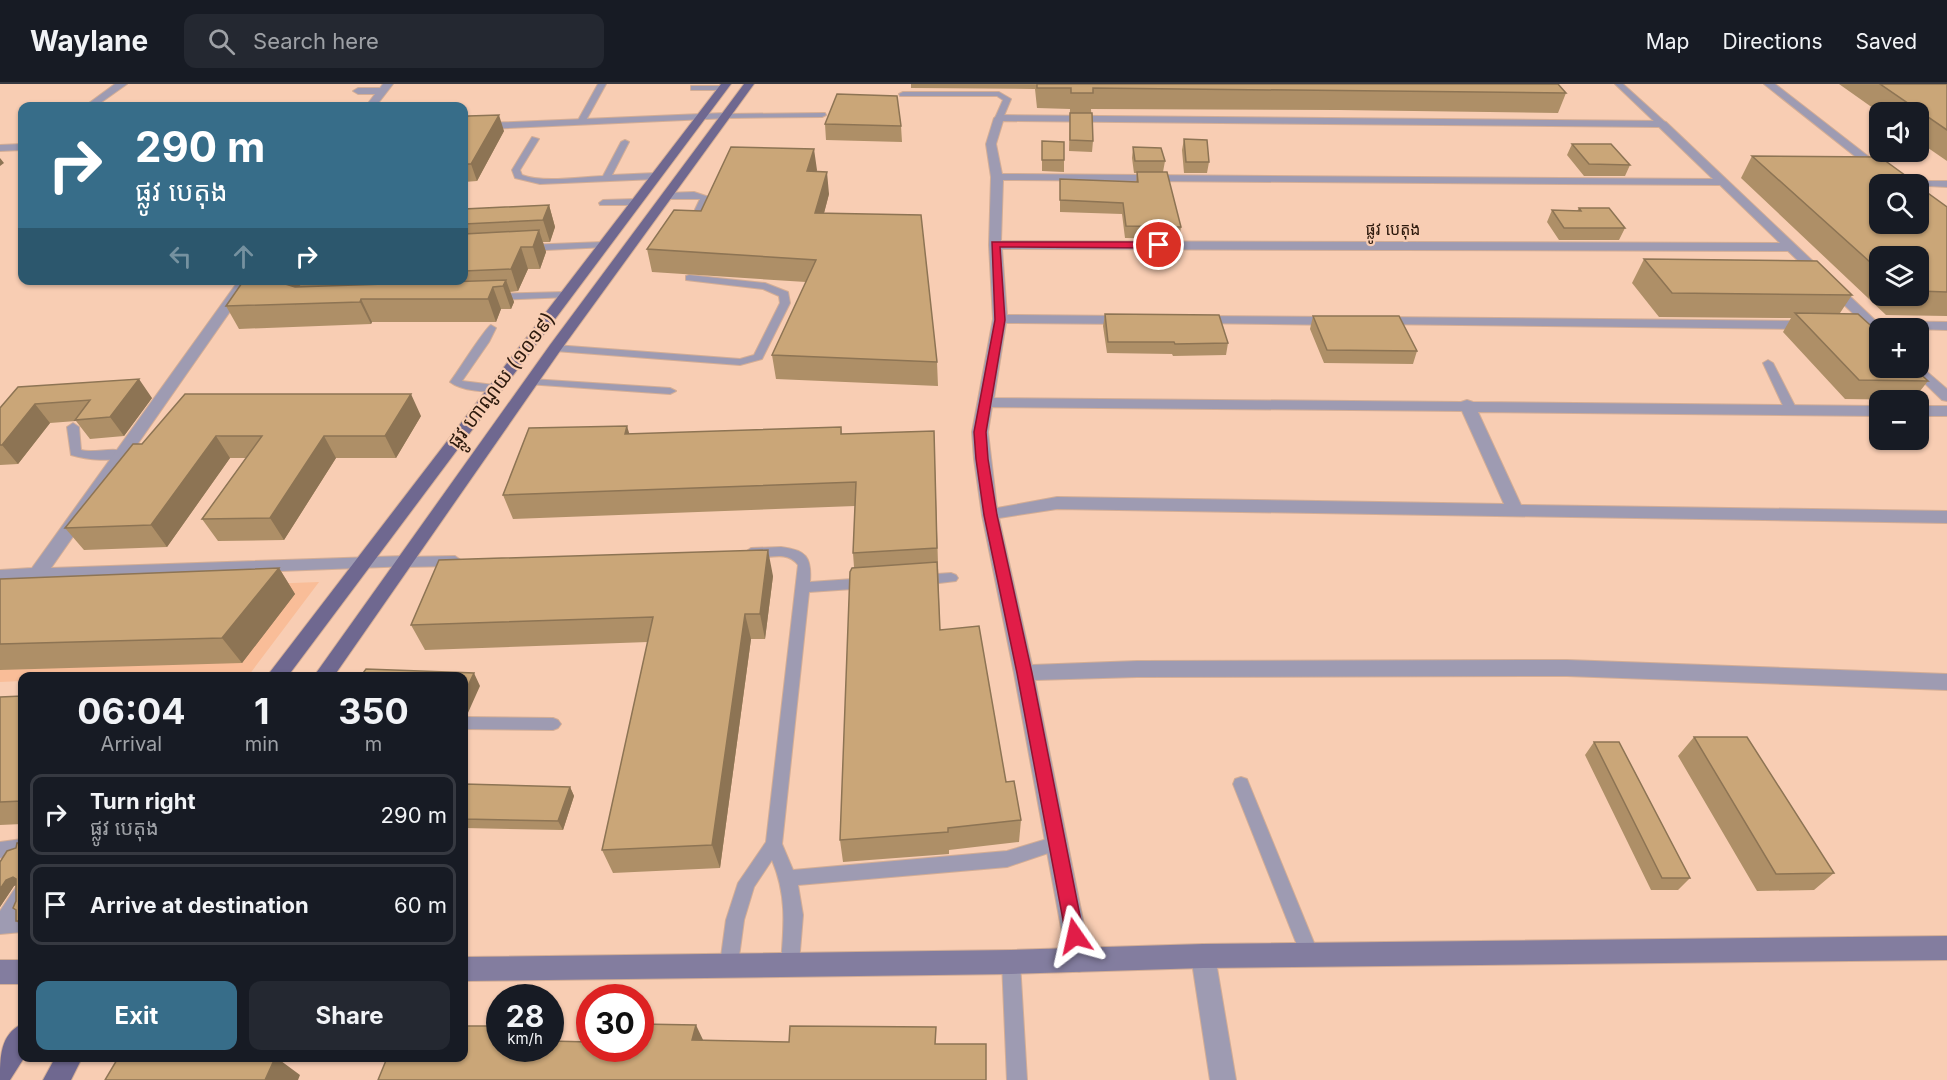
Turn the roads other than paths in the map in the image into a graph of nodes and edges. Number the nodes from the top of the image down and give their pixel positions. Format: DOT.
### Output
graph roads {
  1 [pos="122,84"];
  2 [pos="602,84"];
  3 [pos="749,84"];
  4 [pos="1619,84"];
  5 [pos="1769,84"];
  6 [pos="725,86"];
  7 [pos="386,88"];
  8 [pos="694,88"];
  9 [pos="358,91"];
  10 [pos="903,94"];
  11 [pos="96,102"];
  12 [pos="374,102"];
  13 [pos="822,115"];
  14 [pos="725,116"];
  15 [pos="702,117"];
  16 [pos="999,118"];
  17 [pos="581,122"];
  18 [pos="1662,124"];
  19 [pos="468,127"];
  20 [pos="535,139"];
  21 [pos="625,142"];
  22 [pos="18,147"];
  23 [pos="0,148"];
  24 [pos="1883,174"];
  25 [pos="656,176"];
  26 [pos="607,177"];
  27 [pos="997,177"];
  28 [pos="1722,182"];
  29 [pos="1929,184"];
  30 [pos="1947,184"];
  31 [pos="666,196"];
  32 [pos="636,202"];
  33 [pos="603,203"];
  34 [pos="695,220"];
  35 [pos="995,244"];
  36 [pos="603,245"];
  37 [pos="1790,247"];
  38 [pos="510,249"];
  39 [pos="689,278"];
  40 [pos="242,285"];
  41 [pos="565,295"];
  42 [pos="483,298"];
  43 [pos="1000,320"];
  44 [pos="1143,320"];
  45 [pos="1179,320"];
  46 [pos="1346,321"];
  47 [pos="1370,321"];
  48 [pos="1869,322"];
  49 [pos="1824,325"];
  50 [pos="1848,325"];
  51 [pos="1947,326"];
  52 [pos="1929,327"];
  53 [pos="491,328"];
  54 [pos="1869,328"];
  55 [pos="555,348"];
  56 [pos="1768,363"];
  57 [pos="1927,378"];
  58 [pos="531,382"];
  59 [pos="494,388"];
  60 [pos="670,391"];
  61 [pos="1947,397"];
  62 [pos="985,402"];
  63 [pos="1467,405"];
  64 [pos="1791,410"];
  65 [pos="1869,411"];
  66 [pos="1929,411"];
  67 [pos="1947,411"];
  68 [pos="73,427"];
  69 [pos="122,454"];
  70 [pos="1515,510"];
  71 [pos="990,515"];
  72 [pos="1947,517"];
  73 [pos="735,554"];
  74 [pos="474,560"];
  75 [pos="404,562"];
  76 [pos="361,564"];
  77 [pos="37,575"];
  78 [pos="0,576"];
  79 [pos="951,578"];
  80 [pos="905,581"];
  81 [pos="883,582"];
  82 [pos="803,587"];
  83 [pos="280,672"];
  84 [pos="327,672"];
  85 [pos="1024,673"];
  86 [pos="1947,682"];
  87 [pos="468,723"];
  88 [pos="553,724"];
  89 [pos="1241,783"];
  90 [pos="1057,843"];
  91 [pos="774,844"];
  92 [pos="18,847"];
  93 [pos="0,850"];
  94 [pos="788,878"];
  95 [pos="18,898"];
  96 [pos="18,924"];
  97 [pos="0,925"];
  98 [pos="1947,948"];
  99 [pos="1310,955"];
  100 [pos="1203,956"];
  101 [pos="1079,960"];
  102 [pos="1011,962"];
  103 [pos="790,963"];
  104 [pos="729,964"];
  105 [pos="468,969"];
  106 [pos="0,972"];
  107 [pos="18,972"];
  108 [pos="18,1043"];
  109 [pos="67,1062"];
  110 [pos="0,1072"];
  111 [pos="56,1080"];
  112 [pos="1017,1080"];
  113 [pos="1223,1080"];
  1 -- 11 [label="street"];
  2 -- 17 [label="lane"];
  3 -- 14 [label="main road, ផ្លូវ ហាណូយ (១០១៩)"];
  4 -- 18 [label="lane"];
  5 -- 24 [label="street"];
  6 -- 8 [label="lane"];
  6 -- 15 [label="main road, ផ្លូវ ហាណូយ (១០១៩)"];
  7 -- 9 [label="street"];
  7 -- 12 [label="street"];
  10 -- 16 [label="lane"];
  13 -- 14 [label="lane"];
  14 -- 15 [label="street"];
  14 -- 31 [label="main road, ផ្លូវ ហាណូយ (១០១៩)"];
  15 -- 17 [label="street"];
  15 -- 25 [label="main road, ផ្លូវ ហាណូយ (១០១៩)"];
  16 -- 18 [label="street"];
  16 -- 27 [label="street"];
  17 -- 19 [label="street"];
  18 -- 28 [label="street"];
  20 -- 26 [label="lane"];
  21 -- 26 [label="lane"];
  22 -- 23 [label="street"];
  25 -- 26 [label="lane"];
  25 -- 32 [label="main road, ផ្លូវ ហាណូយ (១០១៩)"];
  27 -- 28 [label="street"];
  27 -- 35 [label="street"];
  28 -- 37 [label="street"];
  29 -- 30 [label="street"];
  31 -- 34 [label="lane"];
  31 -- 55 [label="main road, ផ្លូវ ហាណូយ (១០១៩)"];
  32 -- 33 [label="lane"];
  32 -- 36 [label="main road, ផ្លូវ ហាណូយ (១០១៩)"];
  35 -- 37 [label="street, ផ្លូវ បេតុង"];
  35 -- 43 [label="street"];
  36 -- 38 [label="lane"];
  36 -- 41 [label="main road, ផ្លូវ ហាណូយ (១០១៩)"];
  37 -- 48 [label="street"];
  39 -- 55 [label="lane"];
  40 -- 69 [label="street"];
  41 -- 42 [label="lane"];
  41 -- 59 [label="main road, ផ្លូវ ហាណូយ (១០១៩)"];
  43 -- 44 [label="street"];
  43 -- 62 [label="street"];
  45 -- 46 [label="street"];
  47 -- 49 [label="street"];
  50 -- 54 [label="street"];
  51 -- 52 [label="street"];
  53 -- 59 [label="lane"];
  55 -- 58 [label="main road, ផ្លូវ ហាណូយ (១០១៩)"];
  56 -- 64 [label="lane"];
  57 -- 61 [label="street"];
  58 -- 60 [label="lane"];
  58 -- 75 [label="main road, ផ្លូវ ហាណូយ (១០១៩)"];
  59 -- 76 [label="main road, ផ្លូវ ហាណូយ (១០១៩)"];
  62 -- 63 [label="street"];
  62 -- 71 [label="street"];
  63 -- 64 [label="street"];
  63 -- 70 [label="street"];
  64 -- 65 [label="street"];
  66 -- 67 [label="street"];
  68 -- 69 [label="lane"];
  69 -- 77 [label="street"];
  70 -- 71 [label="street"];
  70 -- 72 [label="street"];
  71 -- 85 [label="street"];
  73 -- 82 [label="lane"];
  74 -- 75 [label="lane"];
  75 -- 76 [label="street"];
  75 -- 84 [label="main road, ផ្លូវ ហាណូយ (១០១៩)"];
  76 -- 77 [label="street"];
  76 -- 83 [label="main road, ផ្លូវ ហាណូយ (១០១៩)"];
  77 -- 78 [label="street"];
  79 -- 80 [label="lane"];
  81 -- 82 [label="lane"];
  82 -- 91 [label="lane"];
  85 -- 86 [label="street"];
  85 -- 90 [label="street"];
  87 -- 88 [label="lane"];
  89 -- 99 [label="lane"];
  90 -- 94 [label="lane"];
  90 -- 101 [label="street"];
  91 -- 94 [label="lane"];
  91 -- 104 [label="lane"];
  92 -- 93 [label="lane"];
  94 -- 103 [label="lane"];
  95 -- 97 [label="lane"];
  96 -- 97 [label="lane"];
  98 -- 99 [label="main road"];
  99 -- 100 [label="main road"];
  100 -- 101 [label="main road"];
  100 -- 113 [label="street"];
  101 -- 102 [label="main road"];
  102 -- 103 [label="main road"];
  102 -- 112 [label="lane"];
  103 -- 104 [label="main road"];
  104 -- 105 [label="main road"];
  106 -- 107 [label="main road"];
  108 -- 110 [label="main road"];
  109 -- 111 [label="main road"];
}
